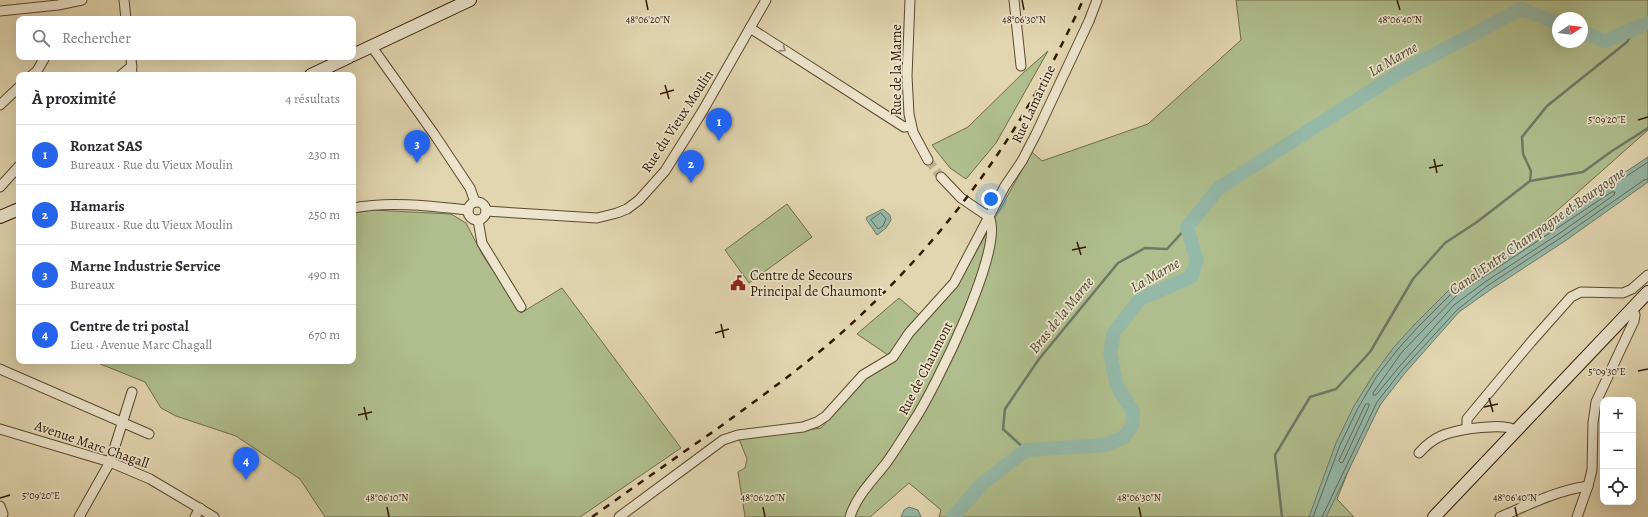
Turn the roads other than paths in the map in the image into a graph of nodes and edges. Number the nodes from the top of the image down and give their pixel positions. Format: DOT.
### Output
graph roads {
  1 [pos="11,0"];
  2 [pos="82,0"];
  3 [pos="124,0"];
  4 [pos="470,0"];
  5 [pos="766,0"];
  6 [pos="910,0"];
  7 [pos="1014,0"];
  8 [pos="1097,0"];
  9 [pos="12,10"];
  10 [pos="0,11"];
  11 [pos="126,16"];
  12 [pos="750,28"];
  13 [pos="372,46"];
  14 [pos="356,54"];
  15 [pos="43,60"];
  16 [pos="343,60"];
  17 [pos="1021,66"];
  18 [pos="35,72"];
  19 [pos="317,72"];
  20 [pos="16,90"];
  21 [pos="0,105"];
  22 [pos="911,126"];
  23 [pos="928,160"];
  24 [pos="16,169"];
  25 [pos="941,177"];
  26 [pos="0,187"];
  27 [pos="475,202"];
  28 [pos="356,207"];
  29 [pos="16,209"];
  30 [pos="468,210"];
  31 [pos="486,211"];
  32 [pos="0,217"];
  33 [pos="989,217"];
  34 [pos="478,220"];
  35 [pos="1648,275"];
  36 [pos="1648,292"];
  37 [pos="521,307"];
  38 [pos="1632,308"];
  39 [pos="0,369"];
  40 [pos="132,392"];
  41 [pos="122,422"];
  42 [pos="0,429"];
  43 [pos="1467,429"];
  44 [pos="1516,431"];
  45 [pos="149,434"];
  46 [pos="1419,453"];
  47 [pos="110,462"];
  48 [pos="1588,486"];
  49 [pos="0,506"];
  50 [pos="200,508"];
  51 [pos="2,517"];
  52 [pos="79,517"];
  53 [pos="195,517"];
  54 [pos="214,517"];
  55 [pos="619,517"];
  56 [pos="850,517"];
  57 [pos="1434,517"];
  58 [pos="1500,517"];
  59 [pos="1577,517"];
  1 -- 9 [label="street"];
  2 -- 9 [label="street"];
  3 -- 11 [label="street"];
  4 -- 13 [label="street"];
  5 -- 12 [label="street, Rue du Vieux Moulin"];
  6 -- 22 [label="street, Rue de la Marne"];
  7 -- 17 [label="street"];
  8 -- 33 [label="street, Rue Lamartine"];
  9 -- 10 [label="street"];
  12 -- 22 [label="street, one-way"];
  12 -- 31 [label="street, Rue du Vieux Moulin"];
  13 -- 14 [label="street"];
  13 -- 27 [label="street"];
  15 -- 18 [label="street"];
  16 -- 19 [label="street"];
  20 -- 21 [label="street"];
  22 -- 23 [label="street, Rue de la Marne"];
  24 -- 26 [label="street"];
  25 -- 33 [label="street"];
  27 -- 30 [label="street"];
  27 -- 31 [label="street"];
  28 -- 30 [label="street"];
  29 -- 32 [label="street"];
  30 -- 34 [label="street"];
  31 -- 34 [label="street"];
  33 -- 55 [label="street, Rue Lamartine"];
  33 -- 56 [label="street, Rue de Chaumont"];
  34 -- 37 [label="street"];
  35 -- 43 [label="street"];
  36 -- 38 [label="street"];
  38 -- 44 [label="street"];
  38 -- 48 [label="street"];
  39 -- 41 [label="street"];
  40 -- 41 [label="street"];
  41 -- 45 [label="street"];
  41 -- 47 [label="street"];
  42 -- 47 [label="street, Avenue Marc Chagall"];
  43 -- 44 [label="street"];
  43 -- 46 [label="street"];
  44 -- 57 [label="street"];
  47 -- 50 [label="street, Avenue Marc Chagall"];
  47 -- 52 [label="street"];
  48 -- 58 [label="street"];
  48 -- 59 [label="street"];
  49 -- 51 [label="street"];
  50 -- 53 [label="street"];
  50 -- 54 [label="street, Avenue Marc Chagall"];
}
